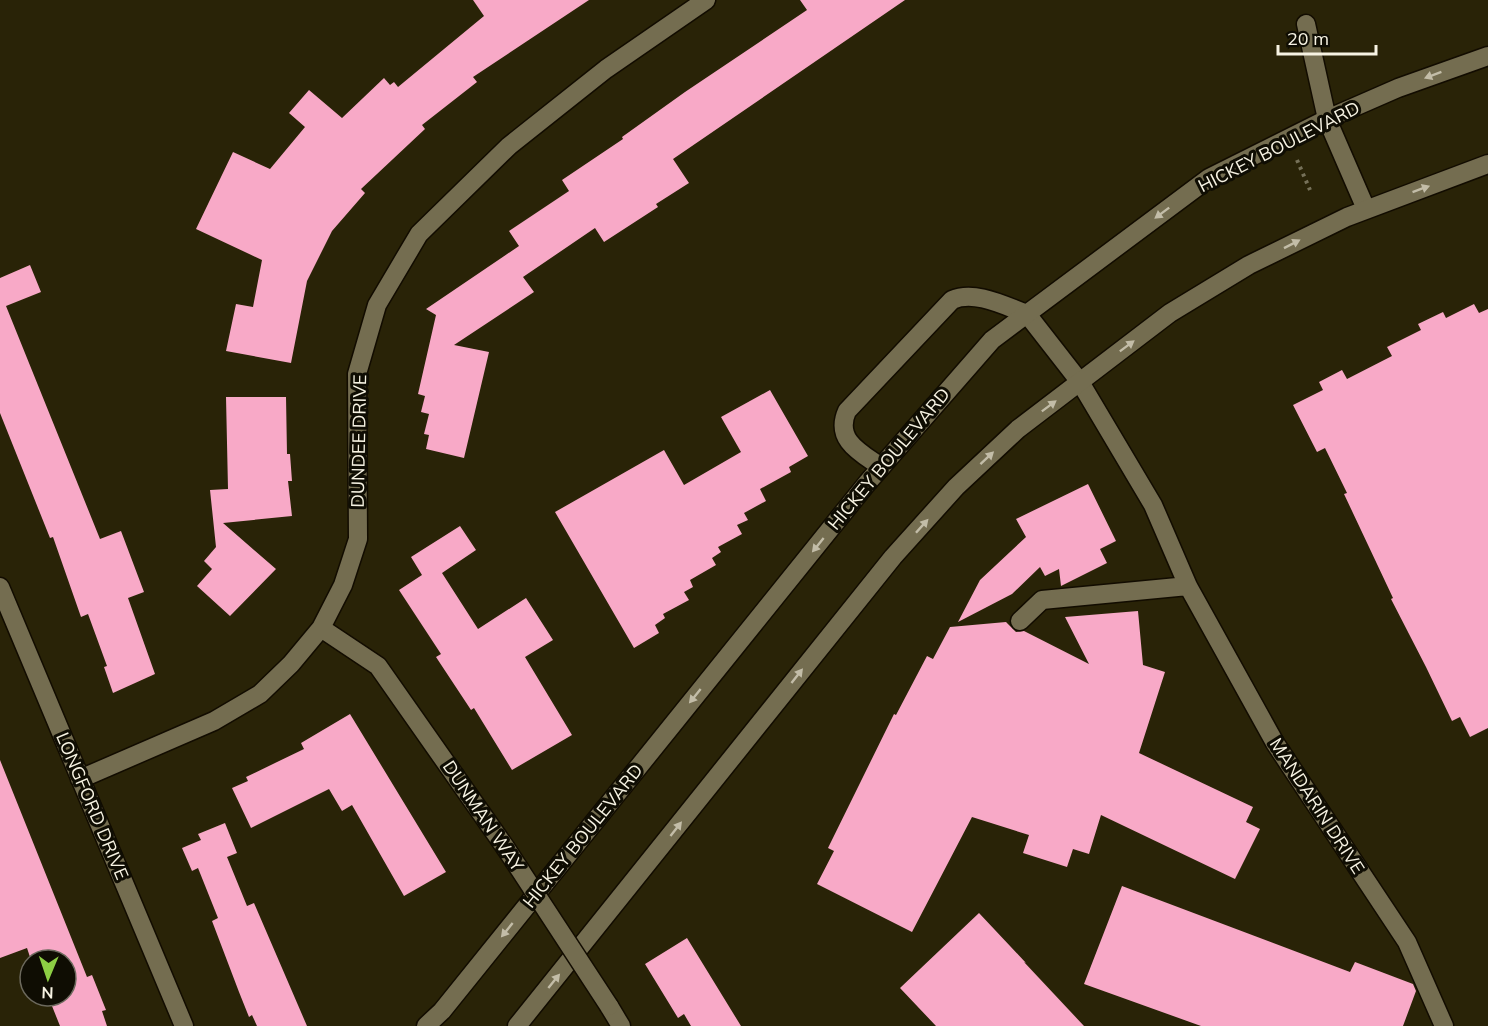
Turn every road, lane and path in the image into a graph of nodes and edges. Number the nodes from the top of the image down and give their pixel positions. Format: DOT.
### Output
graph roads {
  1 [pos="706,0"];
  2 [pos="1306,24"];
  3 [pos="1488,56"];
  4 [pos="1327,119"];
  5 [pos="1294,153"];
  6 [pos="1488,164"];
  7 [pos="1310,190"];
  8 [pos="1366,209"];
  9 [pos="1027,314"];
  10 [pos="1080,382"];
  11 [pos="881,467"];
  12 [pos="1188,586"];
  13 [pos="0,587"];
  14 [pos="1020,621"];
  15 [pos="321,628"];
  16 [pos="80,779"];
  17 [pos="184,1026"];
  18 [pos="426,1026"];
  19 [pos="517,1026"];
  20 [pos="621,1026"];
  21 [pos="1444,1026"];
  1 -- 15 [label="street, DUNDEE DRIVE"];
  2 -- 4 [label="street"];
  3 -- 4 [label="street, HICKEY BOULEVARD, one-way"];
  4 -- 8 [label="street"];
  4 -- 9 [label="street, HICKEY BOULEVARD, one-way"];
  5 -- 7 [label="path"];
  8 -- 6 [label="street, one-way"];
  10 -- 8 [label="street, one-way"];
  9 -- 10 [label="street, MANDARIN DRIVE"];
  9 -- 11 [label="street, HICKEY BOULEVARD"];
  9 -- 11 [label="street"];
  10 -- 12 [label="street, MANDARIN DRIVE"];
  19 -- 10 [label="street, one-way"];
  11 -- 18 [label="street, HICKEY BOULEVARD, one-way"];
  12 -- 14 [label="street"];
  12 -- 21 [label="street, MANDARIN DRIVE"];
  13 -- 16 [label="street, LONGFORD DRIVE"];
  15 -- 16 [label="street, DUNDEE DRIVE"];
  15 -- 20 [label="street, DUNMAN WAY, bridge"];
  16 -- 17 [label="street, LONGFORD DRIVE"];
}
